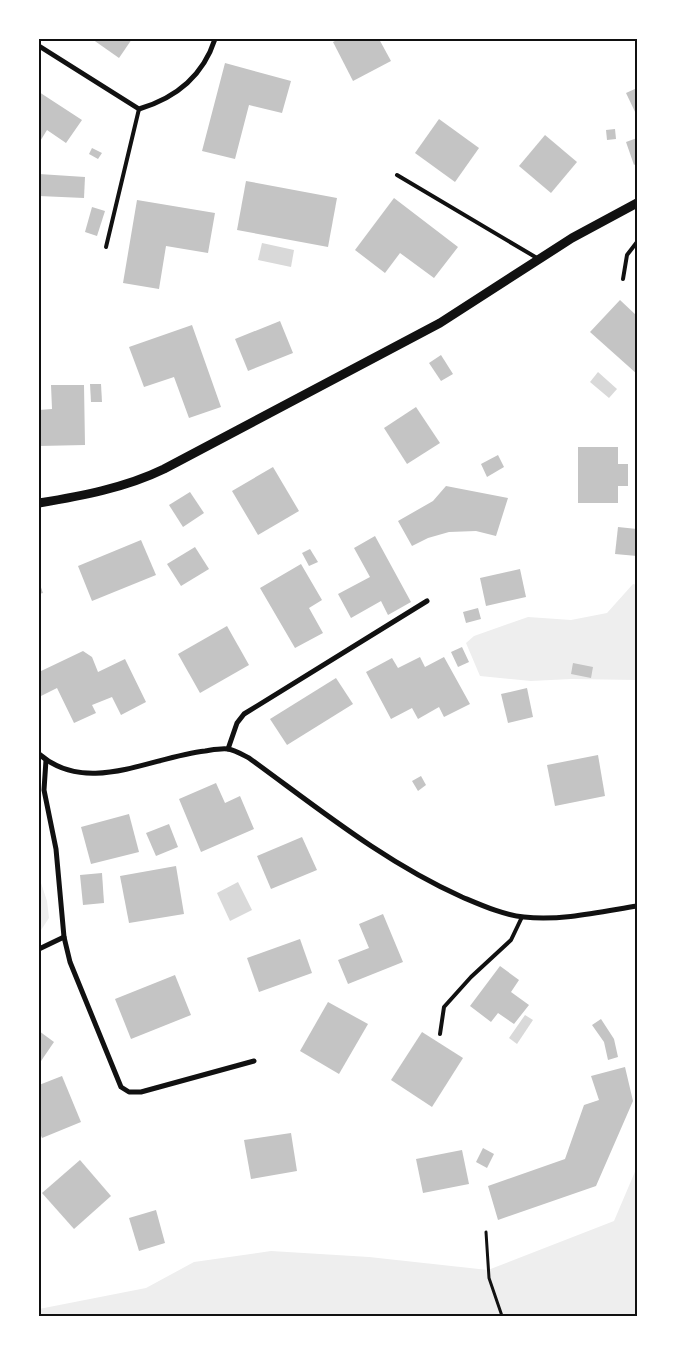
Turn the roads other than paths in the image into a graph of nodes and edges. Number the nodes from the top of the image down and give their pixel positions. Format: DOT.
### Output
graph roads {
  1 [pos="215,39"];
  2 [pos="39,46"];
  3 [pos="139,109"];
  4 [pos="397,175"];
  5 [pos="637,203"];
  6 [pos="637,242"];
  7 [pos="106,247"];
  8 [pos="538,259"];
  9 [pos="623,279"];
  10 [pos="39,503"];
  11 [pos="427,601"];
  12 [pos="228,749"];
  13 [pos="39,754"];
  14 [pos="46,760"];
  15 [pos="637,906"];
  16 [pos="522,917"];
  17 [pos="64,937"];
  18 [pos="39,949"];
  19 [pos="440,1034"];
  20 [pos="254,1061"];
  1 -- 3 [label="street"];
  2 -- 3 [label="street"];
  3 -- 7 [label="lane"];
  4 -- 8 [label="lane"];
  5 -- 8 [label="street"];
  6 -- 9 [label="lane"];
  8 -- 10 [label="street"];
  11 -- 12 [label="street"];
  12 -- 14 [label="street"];
  12 -- 16 [label="street"];
  13 -- 14 [label="street"];
  14 -- 17 [label="street"];
  15 -- 16 [label="street"];
  16 -- 19 [label="lane"];
  17 -- 18 [label="street"];
  17 -- 20 [label="street"];
}
